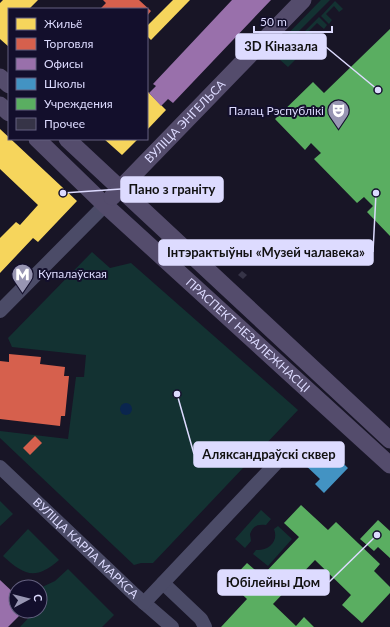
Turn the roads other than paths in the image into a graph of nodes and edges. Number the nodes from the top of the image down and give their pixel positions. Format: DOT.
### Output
graph roads {
  1 [pos="303,0"];
  2 [pos="0,77"];
  3 [pos="8,84"];
  4 [pos="0,104"];
  5 [pos="8,112"];
  6 [pos="38,140"];
  7 [pos="68,140"];
  8 [pos="120,189"];
  9 [pos="106,205"];
  10 [pos="0,311"];
  11 [pos="390,440"];
  12 [pos="281,458"];
  13 [pos="390,465"];
  14 [pos="0,467"];
  15 [pos="163,583"];
  16 [pos="144,603"];
  17 [pos="172,627"];
  18 [pos="205,627"];
  1 -- 8 [label="main road, ВУЛІЦА ЭНГЕЛЬСА"];
  2 -- 3 [label="main road"];
  4 -- 5 [label="main road"];
  6 -- 9 [label="main road, ПРАСПЕКТ НЕЗАЛЕЖНАСЦІ"];
  7 -- 8 [label="main road, ПРАСПЕКТ НЕЗАЛЕЖНАСЦІ"];
  8 -- 9 [label="main road, ВУЛІЦА ЭНГЕЛЬСА"];
  8 -- 11 [label="main road, ПРАСПЕКТ НЕЗАЛЕЖНАСЦІ"];
  9 -- 10 [label="street, ВУЛІЦА ЭНГЕЛЬСА"];
  9 -- 13 [label="main road, ПРАСПЕКТ НЕЗАЛЕЖНАСЦІ"];
  12 -- 15 [label="street"];
  14 -- 16 [label="street, ВУЛІЦА КАРЛА МАРКСА"];
  15 -- 16 [label="street"];
  15 -- 18 [label="street"];
  16 -- 17 [label="street, ВУЛІЦА КАРЛА МАРКСА"];
}
